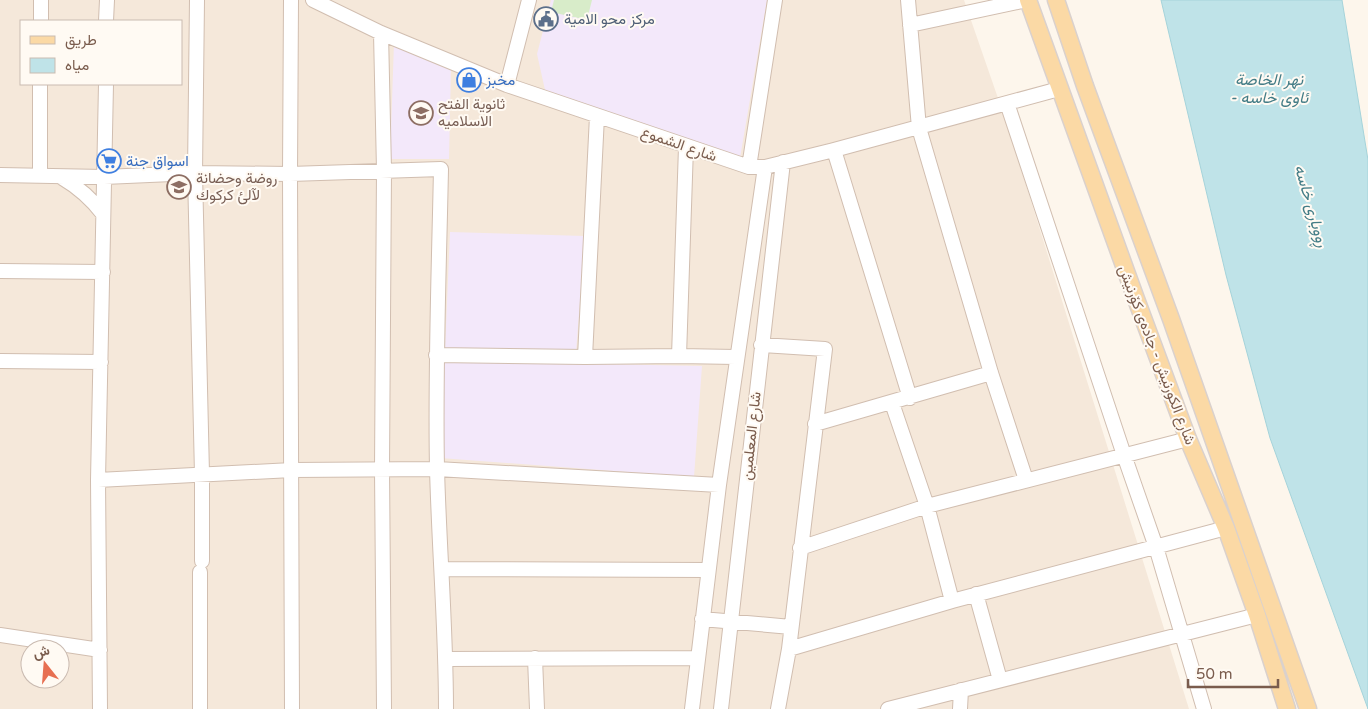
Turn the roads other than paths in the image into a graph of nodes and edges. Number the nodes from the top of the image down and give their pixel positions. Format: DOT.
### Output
graph roads {
  1 [pos="41,0"];
  2 [pos="106,0"];
  3 [pos="198,0"];
  4 [pos="290,0"];
  5 [pos="313,0"];
  6 [pos="528,0"];
  7 [pos="775,0"];
  8 [pos="908,0"];
  9 [pos="1027,0"];
  10 [pos="1056,0"];
  11 [pos="41,20"];
  12 [pos="106,20"];
  13 [pos="910,25"];
  14 [pos="381,33"];
  15 [pos="40,85"];
  16 [pos="106,85"];
  17 [pos="507,85"];
  18 [pos="1059,89"];
  19 [pos="1007,103"];
  20 [pos="597,116"];
  21 [pos="919,128"];
  22 [pos="686,147"];
  23 [pos="834,150"];
  24 [pos="782,162"];
  25 [pos="749,167"];
  26 [pos="765,167"];
  27 [pos="384,170"];
  28 [pos="195,173"];
  29 [pos="290,174"];
  30 [pos="0,175"];
  31 [pos="40,176"];
  32 [pos="60,176"];
  33 [pos="104,177"];
  34 [pos="103,214"];
  35 [pos="0,271"];
  36 [pos="102,272"];
  37 [pos="1160,290"];
  38 [pos="1136,299"];
  39 [pos="1171,319"];
  40 [pos="1147,328"];
  41 [pos="762,345"];
  42 [pos="436,355"];
  43 [pos="679,356"];
  44 [pos="585,357"];
  45 [pos="736,357"];
  46 [pos="0,361"];
  47 [pos="101,362"];
  48 [pos="991,373"];
  49 [pos="910,398"];
  50 [pos="892,403"];
  51 [pos="815,424"];
  52 [pos="1188,439"];
  53 [pos="1124,455"];
  54 [pos="382,469"];
  55 [pos="437,469"];
  56 [pos="292,470"];
  57 [pos="202,474"];
  58 [pos="98,480"];
  59 [pos="1026,480"];
  60 [pos="718,485"];
  61 [pos="927,506"];
  62 [pos="1226,528"];
  63 [pos="1156,547"];
  64 [pos="800,548"];
  65 [pos="442,569"];
  66 [pos="708,570"];
  67 [pos="976,594"];
  68 [pos="952,601"];
  69 [pos="1257,614"];
  70 [pos="702,619"];
  71 [pos="730,622"];
  72 [pos="792,627"];
  73 [pos="1182,634"];
  74 [pos="0,635"];
  75 [pos="789,649"];
  76 [pos="100,650"];
  77 [pos="535,658"];
  78 [pos="698,658"];
  79 [pos="446,659"];
  80 [pos="1000,680"];
  81 [pos="961,690"];
  82 [pos="100,709"];
  83 [pos="200,709"];
  84 [pos="292,709"];
  85 [pos="384,709"];
  86 [pos="446,709"];
  87 [pos="537,709"];
  88 [pos="692,709"];
  89 [pos="721,709"];
  90 [pos="778,709"];
  91 [pos="888,709"];
  92 [pos="960,709"];
  93 [pos="1204,709"];
  94 [pos="1287,709"];
  95 [pos="1308,709"];
  1 -- 11 [label="street"];
  2 -- 12 [label="street"];
  3 -- 28 [label="street"];
  4 -- 29 [label="street"];
  5 -- 14 [label="street, شارع الشموع"];
  6 -- 17 [label="street"];
  7 -- 25 [label="street"];
  8 -- 13 [label="street"];
  9 -- 13 [label="street"];
  9 -- 18 [label="main road, شارع الكورنيش - جادەی کۆرنیش"];
  10 -- 37 [label="main road, شارع الكورنيش - جادەی کۆرنیش"];
  13 -- 21 [label="street"];
  14 -- 17 [label="street, شارع الشموع"];
  14 -- 27 [label="street"];
  15 -- 31 [label="street"];
  16 -- 33 [label="street"];
  17 -- 20 [label="street, شارع الشموع"];
  18 -- 19 [label="street, شارع الشموع"];
  18 -- 38 [label="main road, شارع الكورنيش - جادەی کۆرنیش"];
  19 -- 21 [label="street, شارع الشموع"];
  19 -- 53 [label="street"];
  20 -- 22 [label="street, شارع الشموع"];
  20 -- 44 [label="street"];
  21 -- 23 [label="street, شارع الشموع"];
  21 -- 48 [label="street"];
  22 -- 25 [label="street, شارع الشموع"];
  22 -- 43 [label="street"];
  23 -- 24 [label="street, شارع الشموع"];
  23 -- 49 [label="street"];
  24 -- 26 [label="street, شارع الشموع"];
  24 -- 41 [label="street, شارع المعلمين"];
  25 -- 26 [label="street, شارع الشموع"];
  26 -- 45 [label="street, شارع المعلمين"];
  27 -- 29 [label="street"];
  27 -- 42 [label="street"];
  27 -- 54 [label="street"];
  28 -- 29 [label="street"];
  28 -- 33 [label="street"];
  28 -- 57 [label="street"];
  29 -- 56 [label="street"];
  30 -- 31 [label="street"];
  31 -- 32 [label="street"];
  32 -- 33 [label="street"];
  32 -- 34 [label="street"];
  33 -- 34 [label="street"];
  34 -- 36 [label="street"];
  35 -- 36 [label="street"];
  36 -- 47 [label="street"];
  37 -- 38 [label="main road"];
  37 -- 39 [label="main road, شارع الكورنيش - جادەی کۆرنیش"];
  38 -- 40 [label="main road, شارع الكورنيش - جادەی کۆرنیش"];
  39 -- 40 [label="main road"];
  39 -- 95 [label="main road, شارع الكورنيش - جادەی کۆرنیش"];
  40 -- 52 [label="main road, شارع الكورنيش - جادەی کۆرنیش"];
  41 -- 51 [label="street"];
  41 -- 71 [label="street, شارع المعلمين"];
  42 -- 44 [label="street"];
  42 -- 55 [label="street"];
  43 -- 44 [label="street"];
  43 -- 45 [label="street"];
  45 -- 60 [label="street, شارع المعلمين"];
  46 -- 47 [label="street"];
  47 -- 58 [label="street"];
  48 -- 49 [label="street"];
  48 -- 59 [label="street"];
  49 -- 50 [label="street"];
  50 -- 51 [label="street"];
  50 -- 61 [label="street"];
  51 -- 64 [label="street"];
  52 -- 53 [label="street"];
  52 -- 62 [label="main road, شارع الكورنيش - جادەی کۆرنیش"];
  53 -- 59 [label="street"];
  53 -- 63 [label="street"];
  54 -- 55 [label="street"];
  54 -- 56 [label="street"];
  54 -- 85 [label="street"];
  55 -- 60 [label="street"];
  55 -- 65 [label="street"];
  56 -- 57 [label="street"];
  56 -- 84 [label="street"];
  57 -- 58 [label="street"];
  57 -- 83 [label="street"];
  58 -- 76 [label="street"];
  59 -- 61 [label="street"];
  60 -- 66 [label="street, شارع المعلمين"];
  61 -- 64 [label="street"];
  61 -- 68 [label="street"];
  62 -- 63 [label="street"];
  62 -- 69 [label="main road, شارع الكورنيش - جادەی کۆرنیش"];
  63 -- 67 [label="street"];
  63 -- 73 [label="street"];
  64 -- 72 [label="street"];
  65 -- 66 [label="street"];
  65 -- 79 [label="street"];
  66 -- 70 [label="street, شارع المعلمين"];
  67 -- 68 [label="street"];
  67 -- 80 [label="street"];
  68 -- 75 [label="street"];
  69 -- 73 [label="street"];
  69 -- 94 [label="main road, شارع الكورنيش - جادەی کۆرنیش"];
  70 -- 71 [label="street"];
  70 -- 78 [label="street, شارع المعلمين"];
  71 -- 72 [label="street"];
  71 -- 89 [label="street, شارع المعلمين"];
  72 -- 75 [label="street"];
  73 -- 80 [label="street"];
  73 -- 93 [label="street"];
  74 -- 76 [label="street"];
  75 -- 90 [label="street"];
  76 -- 82 [label="street"];
  77 -- 78 [label="street"];
  77 -- 79 [label="street"];
  77 -- 87 [label="street"];
  78 -- 88 [label="street, شارع المعلمين"];
  79 -- 86 [label="street"];
  80 -- 81 [label="street"];
  81 -- 91 [label="street"];
  81 -- 92 [label="street"];
}
